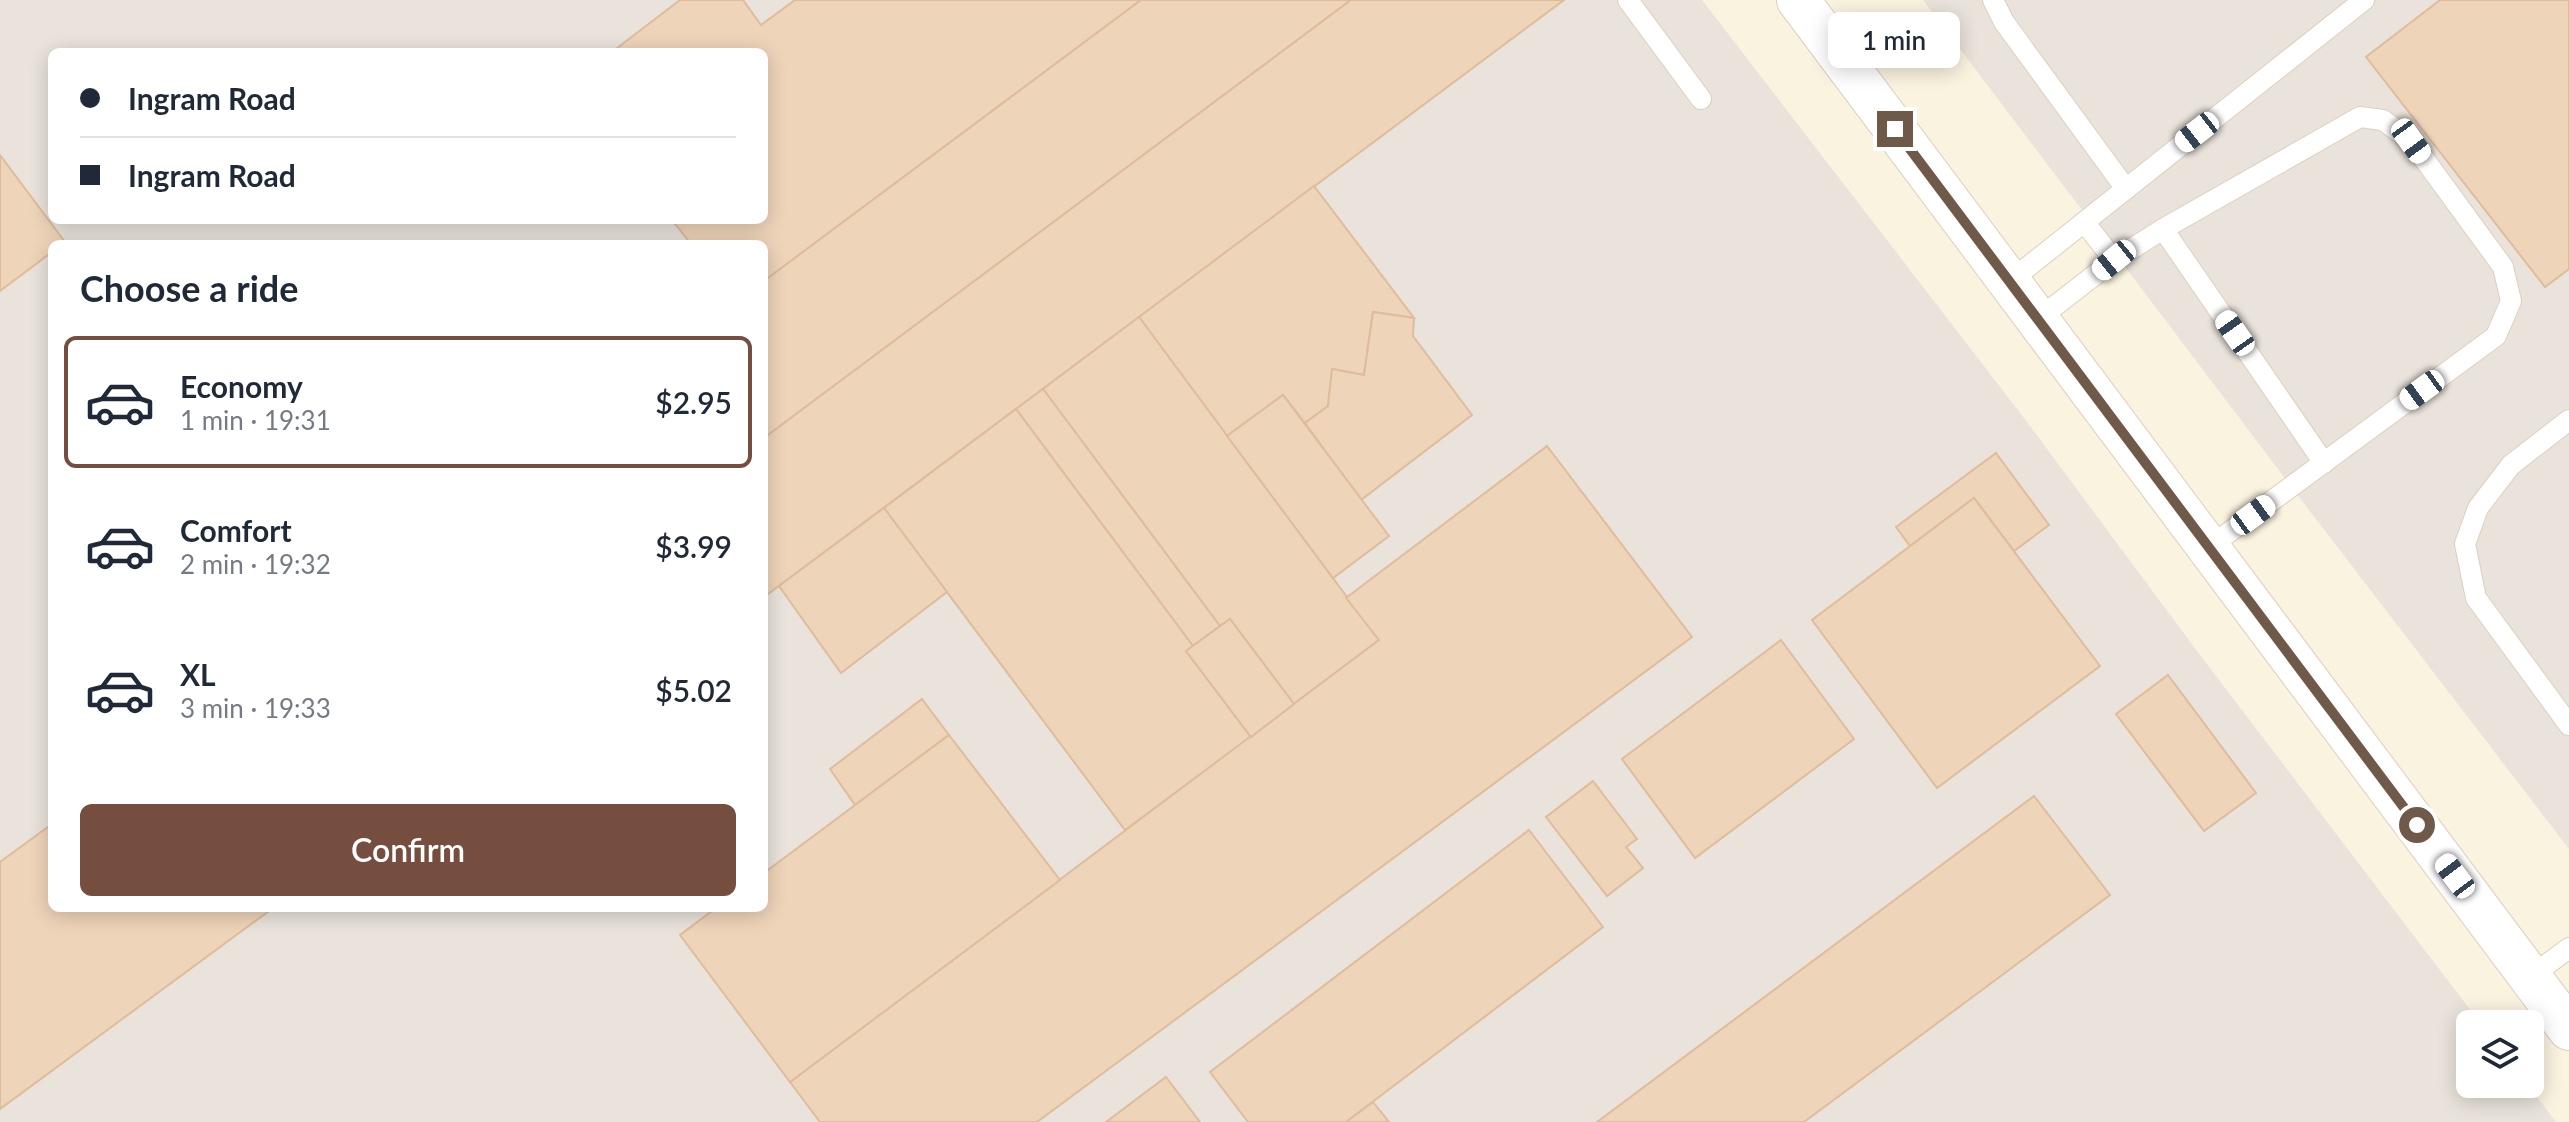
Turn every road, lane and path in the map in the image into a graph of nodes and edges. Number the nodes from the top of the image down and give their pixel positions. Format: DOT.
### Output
graph roads {
  1 [pos="1628,0"];
  2 [pos="1993,0"];
  3 [pos="2364,0"];
  4 [pos="1800,1"];
  5 [pos="1701,99"];
  6 [pos="2126,189"];
  7 [pos="2084,222"];
  8 [pos="2163,229"];
  9 [pos="2114,260"];
  10 [pos="2010,281"];
  11 [pos="2038,319"];
  12 [pos="2569,420"];
  13 [pos="2324,463"];
  14 [pos="2209,547"];
  15 [pos="2569,725"];
  16 [pos="2569,948"];
  17 [pos="2530,977"];
  18 [pos="2569,1029"];
  1 -- 5 [label="lane"];
  2 -- 6 [label="lane"];
  3 -- 6 [label="lane"];
  4 -- 10 [label="street"];
  6 -- 7 [label="lane"];
  7 -- 9 [label="lane"];
  7 -- 10 [label="lane"];
  8 -- 9 [label="lane"];
  8 -- 13 [label="lane"];
  8 -- 13 [label="lane"];
  9 -- 11 [label="lane"];
  10 -- 11 [label="street"];
  11 -- 14 [label="street"];
  12 -- 15 [label="lane"];
  13 -- 14 [label="lane"];
  14 -- 17 [label="street"];
  16 -- 17 [label="lane"];
  17 -- 18 [label="street"];
}
